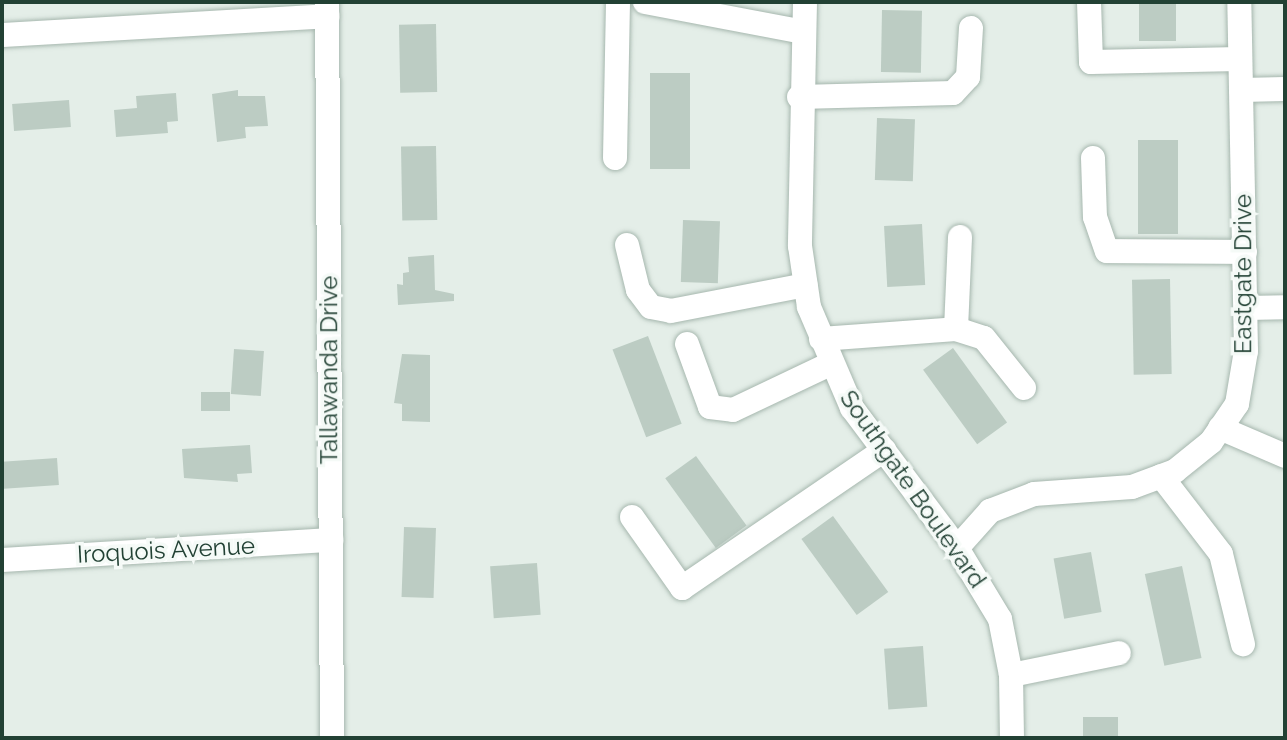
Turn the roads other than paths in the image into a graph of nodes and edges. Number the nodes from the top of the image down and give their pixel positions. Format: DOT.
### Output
graph roads {
  1 [pos="618,2"];
  2 [pos="645,2"];
  3 [pos="805,2"];
  4 [pos="1089,2"];
  5 [pos="1239,2"];
  6 [pos="327,9"];
  7 [pos="971,28"];
  8 [pos="799,31"];
  9 [pos="2,35"];
  10 [pos="1240,59"];
  11 [pos="1285,89"];
  12 [pos="1241,90"];
  13 [pos="799,97"];
  14 [pos="615,158"];
  15 [pos="1093,158"];
  16 [pos="960,237"];
  17 [pos="627,245"];
  18 [pos="1245,252"];
  19 [pos="806,285"];
  20 [pos="1285,307"];
  21 [pos="1246,308"];
  22 [pos="956,329"];
  23 [pos="821,339"];
  24 [pos="687,344"];
  25 [pos="830,364"];
  26 [pos="1024,388"];
  27 [pos="1220,428"];
  28 [pos="884,450"];
  29 [pos="1285,456"];
  30 [pos="1161,476"];
  31 [pos="632,517"];
  32 [pos="331,540"];
  33 [pos="957,548"];
  34 [pos="2,560"];
  35 [pos="1243,644"];
  36 [pos="1119,653"];
  37 [pos="1011,675"];
  38 [pos="332,738"];
  39 [pos="1012,738"];
  1 -- 14 [label="street"];
  2 -- 8 [label="street"];
  3 -- 8 [label="street, Southgate Boulevard"];
  4 -- 10 [label="street"];
  5 -- 10 [label="street, Eastgate Drive"];
  6 -- 9 [label="street"];
  6 -- 32 [label="street, Tallawanda Drive"];
  7 -- 13 [label="street"];
  8 -- 13 [label="street, Southgate Boulevard"];
  10 -- 12 [label="street, Eastgate Drive"];
  11 -- 12 [label="street"];
  12 -- 18 [label="street, Eastgate Drive"];
  13 -- 19 [label="street, Southgate Boulevard"];
  15 -- 18 [label="street"];
  16 -- 22 [label="street"];
  17 -- 19 [label="street"];
  18 -- 21 [label="street, Eastgate Drive"];
  19 -- 23 [label="street, Southgate Boulevard"];
  20 -- 21 [label="street"];
  21 -- 27 [label="street, Eastgate Drive"];
  22 -- 23 [label="street"];
  22 -- 26 [label="street"];
  23 -- 25 [label="street, Southgate Boulevard"];
  24 -- 25 [label="street"];
  25 -- 28 [label="street, Southgate Boulevard"];
  27 -- 29 [label="street"];
  27 -- 30 [label="street, Eastgate Drive"];
  28 -- 31 [label="street"];
  28 -- 33 [label="street, Southgate Boulevard"];
  30 -- 33 [label="street, Eastgate Drive"];
  30 -- 35 [label="street"];
  32 -- 34 [label="street, Iroquois Avenue"];
  32 -- 38 [label="street, Tallawanda Drive"];
  33 -- 37 [label="street, Southgate Boulevard"];
  36 -- 37 [label="street"];
  37 -- 39 [label="street, Southgate Boulevard"];
}
